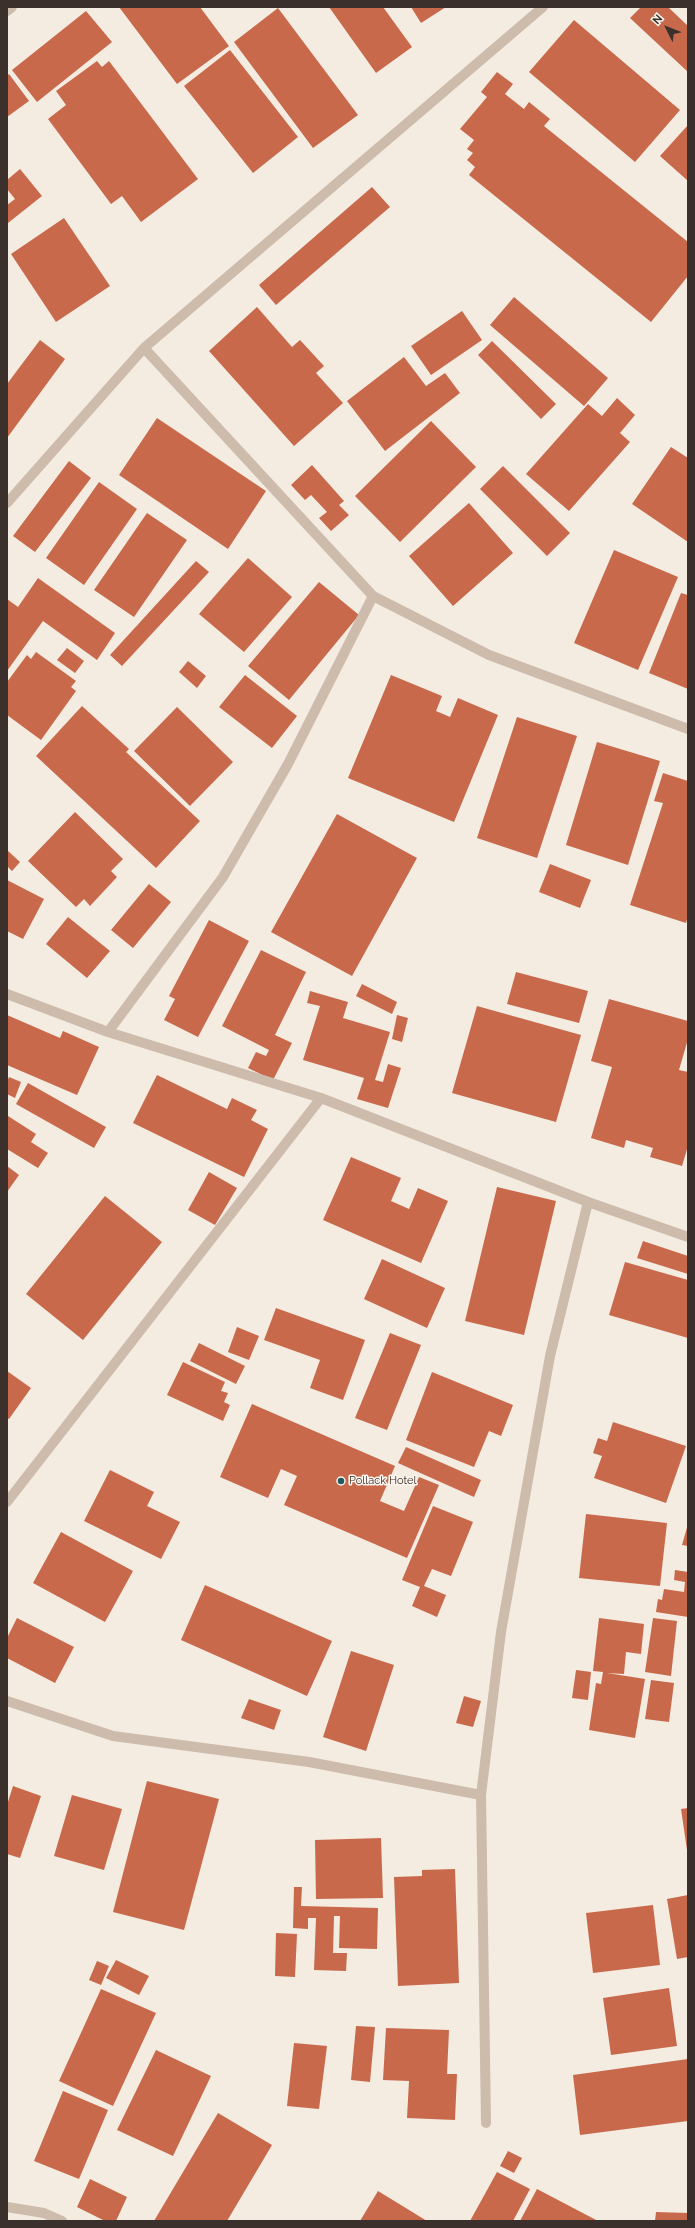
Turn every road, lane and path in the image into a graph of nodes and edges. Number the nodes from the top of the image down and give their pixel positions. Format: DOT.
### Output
graph roads {
  1 [pos="12,7"];
  2 [pos="543,7"];
  3 [pos="7,11"];
  4 [pos="144,348"];
  5 [pos="7,503"];
  6 [pos="374,596"];
  7 [pos="688,729"];
  8 [pos="7,994"];
  9 [pos="108,1032"];
  10 [pos="321,1098"];
  11 [pos="588,1202"];
  12 [pos="688,1237"];
  13 [pos="7,1502"];
  14 [pos="7,1701"];
  15 [pos="481,1795"];
  16 [pos="486,2123"];
  17 [pos="7,2208"];
  18 [pos="62,2221"];
  1 -- 3 [label="street"];
  2 -- 4 [label="street"];
  4 -- 5 [label="street"];
  4 -- 6 [label="street"];
  6 -- 7 [label="street"];
  6 -- 9 [label="street"];
  8 -- 9 [label="street"];
  9 -- 10 [label="street"];
  10 -- 11 [label="street"];
  10 -- 13 [label="street"];
  11 -- 12 [label="street"];
  11 -- 15 [label="street"];
  14 -- 15 [label="street"];
  15 -- 16 [label="street"];
  17 -- 18 [label="street"];
}
